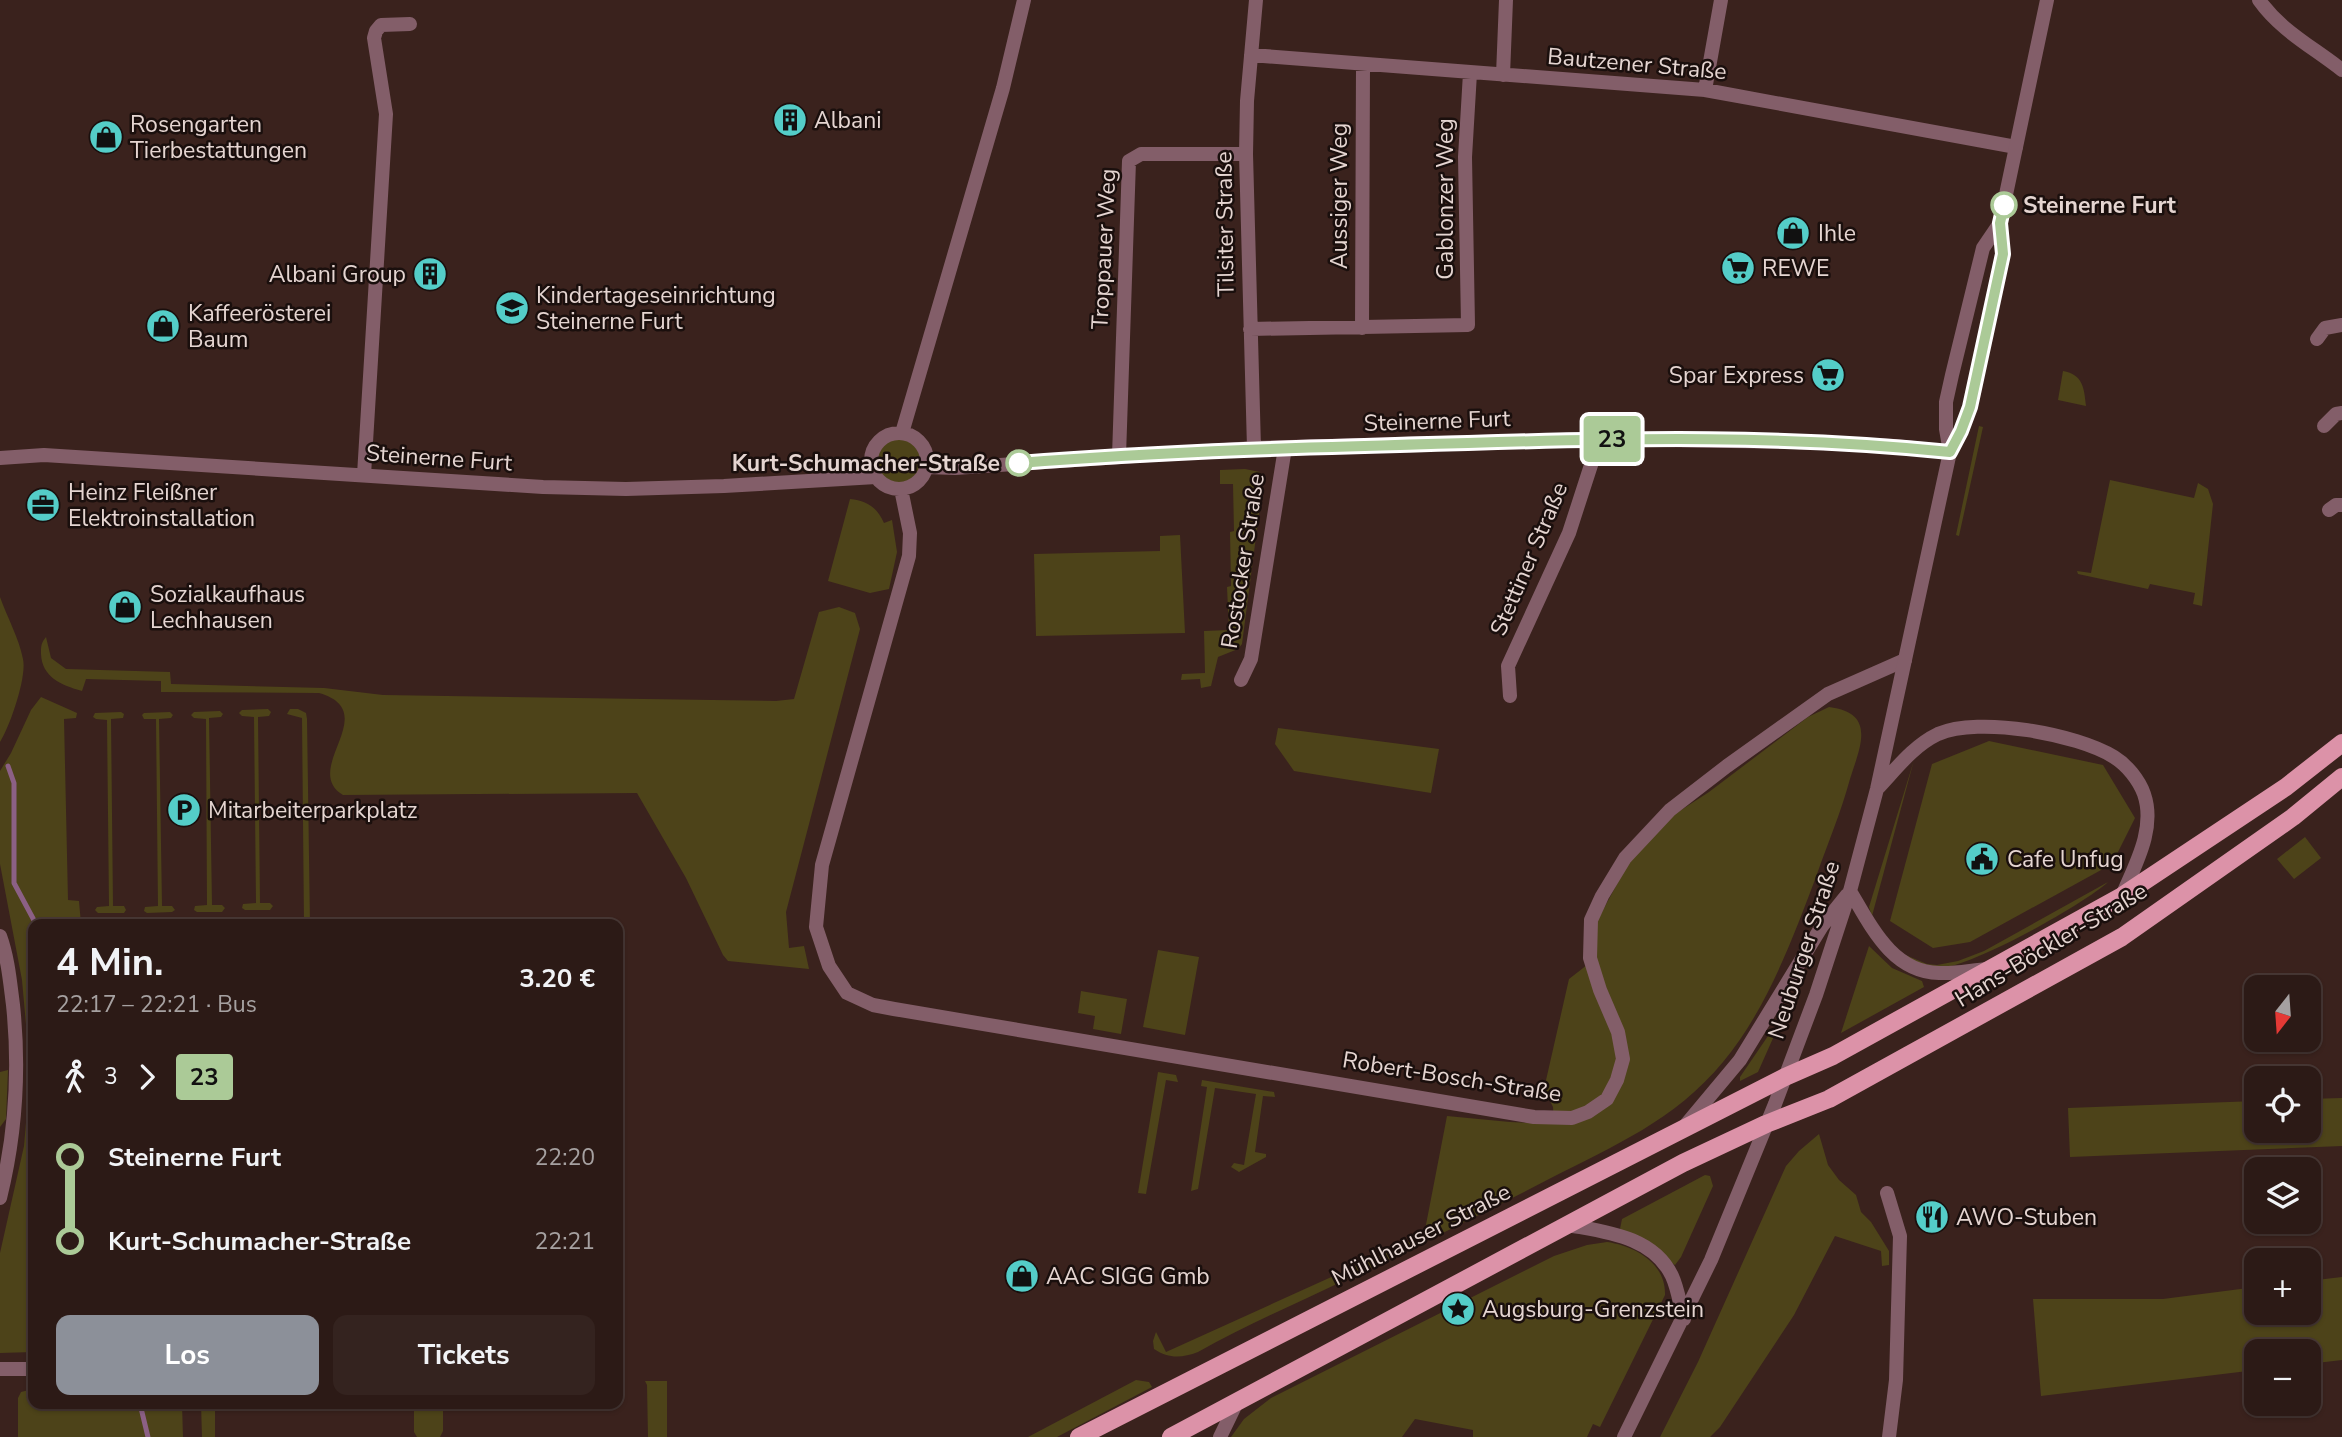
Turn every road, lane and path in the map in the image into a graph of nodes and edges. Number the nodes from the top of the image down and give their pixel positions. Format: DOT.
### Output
graph roads {
  1 [pos="1024,0"];
  2 [pos="1256,0"];
  3 [pos="1506,0"];
  4 [pos="1721,0"];
  5 [pos="2048,0"];
  6 [pos="2259,0"];
  7 [pos="410,24"];
  8 [pos="1251,55"];
  9 [pos="1363,65"];
  10 [pos="2342,70"];
  11 [pos="1470,73"];
  12 [pos="1503,75"];
  13 [pos="1705,90"];
  14 [pos="2016,147"];
  15 [pos="1246,154"];
  16 [pos="2000,223"];
  17 [pos="2342,325"];
  18 [pos="1362,328"];
  19 [pos="1250,329"];
  20 [pos="2317,339"];
  21 [pos="2342,413"];
  22 [pos="2324,426"];
  23 [pos="902,432"];
  24 [pos="1596,439"];
  25 [pos="1285,447"];
  26 [pos="1254,448"];
  27 [pos="1950,452"];
  28 [pos="1119,456"];
  29 [pos="0,458"];
  30 [pos="926,467"];
  31 [pos="364,475"];
  32 [pos="876,477"];
  33 [pos="901,488"];
  34 [pos="1905,660"];
  35 [pos="1241,680"];
  36 [pos="1510,696"];
  37 [pos="2342,743"];
  38 [pos="2342,777"];
  39 [pos="1877,789"];
  40 [pos="1850,891"];
  41 [pos="2122,896"];
  42 [pos="0,936"];
  43 [pos="1992,969"];
  44 [pos="1786,1077"];
  45 [pos="1766,1124"];
  46 [pos="1681,1131"];
  47 [pos="1887,1194"];
  48 [pos="0,1198"];
  49 [pos="1568,1225"];
  50 [pos="1684,1319"];
  51 [pos="0,1369"];
  52 [pos="28,1369"];
  53 [pos="1237,1402"];
  54 [pos="1079,1437"];
  55 [pos="1171,1437"];
  56 [pos="1220,1437"];
  57 [pos="1623,1437"];
  58 [pos="1889,1437"];
  1 -- 23 [label="street"];
  2 -- 8 [label="street, Tilsiter Straße"];
  3 -- 12 [label="street"];
  4 -- 13 [label="street"];
  5 -- 14 [label="street, Neuburger Straße"];
  6 -- 10 [label="street"];
  7 -- 31 [label="street"];
  8 -- 9 [label="street, Bautzener Straße"];
  8 -- 15 [label="street, Tilsiter Straße"];
  9 -- 11 [label="street, Bautzener Straße"];
  9 -- 18 [label="street, Aussiger Weg"];
  11 -- 12 [label="street, Bautzener Straße"];
  11 -- 18 [label="street, Gablonzer Weg"];
  12 -- 13 [label="street, Bautzener Straße"];
  13 -- 14 [label="street, Bautzener Straße"];
  14 -- 16 [label="street, Neuburger Straße"];
  15 -- 19 [label="street, Tilsiter Straße"];
  15 -- 28 [label="street, Troppauer Weg"];
  16 -- 27 [label="street, Neuburger Straße"];
  16 -- 27 [label="street, Neuburger Straße"];
  17 -- 20 [label="street"];
  18 -- 19 [label="street"];
  19 -- 26 [label="street, Tilsiter Straße"];
  21 -- 22 [label="street"];
  23 -- 30 [label="street"];
  23 -- 32 [label="street"];
  24 -- 25 [label="street, Steinerne Furt"];
  24 -- 27 [label="street, Steinerne Furt"];
  24 -- 36 [label="street, Stettiner Straße"];
  25 -- 26 [label="street, Steinerne Furt"];
  25 -- 35 [label="street, Rostocker Straße"];
  26 -- 28 [label="street, Steinerne Furt"];
  27 -- 34 [label="street, Neuburger Straße"];
  28 -- 30 [label="street, Steinerne Furt"];
  29 -- 31 [label="street, Steinerne Furt"];
  30 -- 33 [label="street"];
  31 -- 32 [label="street, Steinerne Furt"];
  32 -- 33 [label="street, Steinerne Furt"];
  33 -- 34 [label="street, Robert-Bosch-Straße"];
  34 -- 39 [label="street, Neuburger Straße"];
  37 -- 41 [label="main road, Hans-Böckler-Straße"];
  38 -- 45 [label="main road, Hans-Böckler-Straße"];
  39 -- 40 [label="street, Neuburger Straße"];
  39 -- 41 [label="street"];
  40 -- 43 [label="street"];
  40 -- 44 [label="street, Neuburger Straße"];
  40 -- 46 [label="street"];
  41 -- 43 [label="main road, Hans-Böckler-Straße"];
  42 -- 48 [label="street"];
  43 -- 44 [label="main road, Hans-Böckler-Straße"];
  44 -- 45 [label="street, Neuburger Straße"];
  44 -- 46 [label="main road, Mühlhauser Straße"];
  45 -- 49 [label="main road"];
  45 -- 50 [label="street, Neuburger Straße"];
  46 -- 54 [label="main road, Mühlhauser Straße"];
  47 -- 58 [label="street"];
  49 -- 50 [label="street"];
  49 -- 53 [label="main road"];
  50 -- 57 [label="street, Neuburger Straße"];
  51 -- 52 [label="street"];
  53 -- 55 [label="main road"];
  53 -- 56 [label="street"];
}
